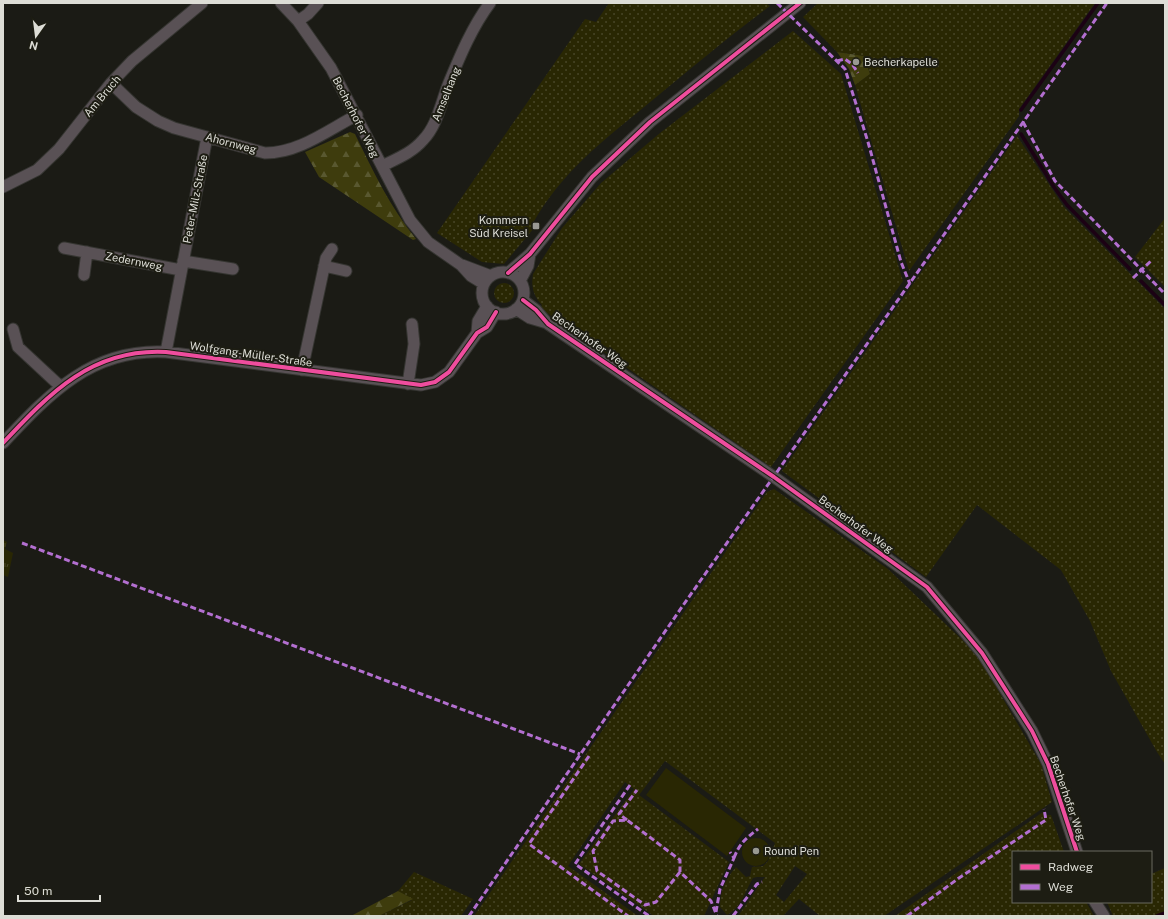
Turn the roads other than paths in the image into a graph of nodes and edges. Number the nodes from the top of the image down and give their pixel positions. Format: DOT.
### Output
graph roads {
  1 [pos="202,3"];
  2 [pos="280,3"];
  3 [pos="318,3"];
  4 [pos="490,3"];
  5 [pos="800,3"];
  6 [pos="298,21"];
  7 [pos="111,83"];
  8 [pos="357,115"];
  9 [pos="207,137"];
  10 [pos="382,166"];
  11 [pos="3,187"];
  12 [pos="64,248"];
  13 [pos="332,248"];
  14 [pos="87,252"];
  15 [pos="530,254"];
  16 [pos="182,266"];
  17 [pos="324,266"];
  18 [pos="233,269"];
  19 [pos="346,271"];
  20 [pos="508,273"];
  21 [pos="84,275"];
  22 [pos="487,280"];
  23 [pos="520,281"];
  24 [pos="520,304"];
  25 [pos="491,309"];
  26 [pos="412,324"];
  27 [pos="14,329"];
  28 [pos="166,352"];
  29 [pos="302,370"];
  30 [pos="408,384"];
  31 [pos="60,386"];
  32 [pos="3,443"];
  33 [pos="1077,851"];
  34 [pos="1096,903"];
  35 [pos="1104,916"];
  1 -- 7 [label="street, Am Bruch"];
  2 -- 6 [label="street, Becherhofer Weg"];
  3 -- 6 [label="street"];
  4 -- 10 [label="street, Amselhang"];
  5 -- 15 [label="street"];
  6 -- 8 [label="street, Becherhofer Weg"];
  7 -- 9 [label="street, Ahornweg"];
  7 -- 11 [label="street, Am Bruch"];
  8 -- 9 [label="street, Ahornweg"];
  8 -- 10 [label="street, Becherhofer Weg"];
  9 -- 16 [label="street, Peter-Milz-Straße"];
  10 -- 22 [label="street, Becherhofer Weg"];
  12 -- 14 [label="street, Zedernweg"];
  13 -- 17 [label="street"];
  14 -- 16 [label="street, Zedernweg"];
  14 -- 21 [label="street"];
  15 -- 20 [label="street"];
  15 -- 23 [label="street"];
  16 -- 18 [label="street"];
  16 -- 28 [label="street, Peter-Milz-Straße"];
  17 -- 19 [label="street"];
  17 -- 29 [label="street"];
  20 -- 22 [label="street"];
  20 -- 23 [label="street"];
  22 -- 25 [label="street"];
  23 -- 24 [label="street"];
  24 -- 25 [label="street"];
  24 -- 33 [label="street, Becherhofer Weg"];
  25 -- 30 [label="street, Wolfgang-Müller-Straße"];
  26 -- 30 [label="street"];
  27 -- 31 [label="street"];
  28 -- 29 [label="street, Wolfgang-Müller-Straße"];
  28 -- 31 [label="street, Wolfgang-Müller-Straße"];
  29 -- 30 [label="street, Wolfgang-Müller-Straße"];
  31 -- 32 [label="street, Wolfgang-Müller-Straße"];
  34 -- 35 [label="street"];
}
